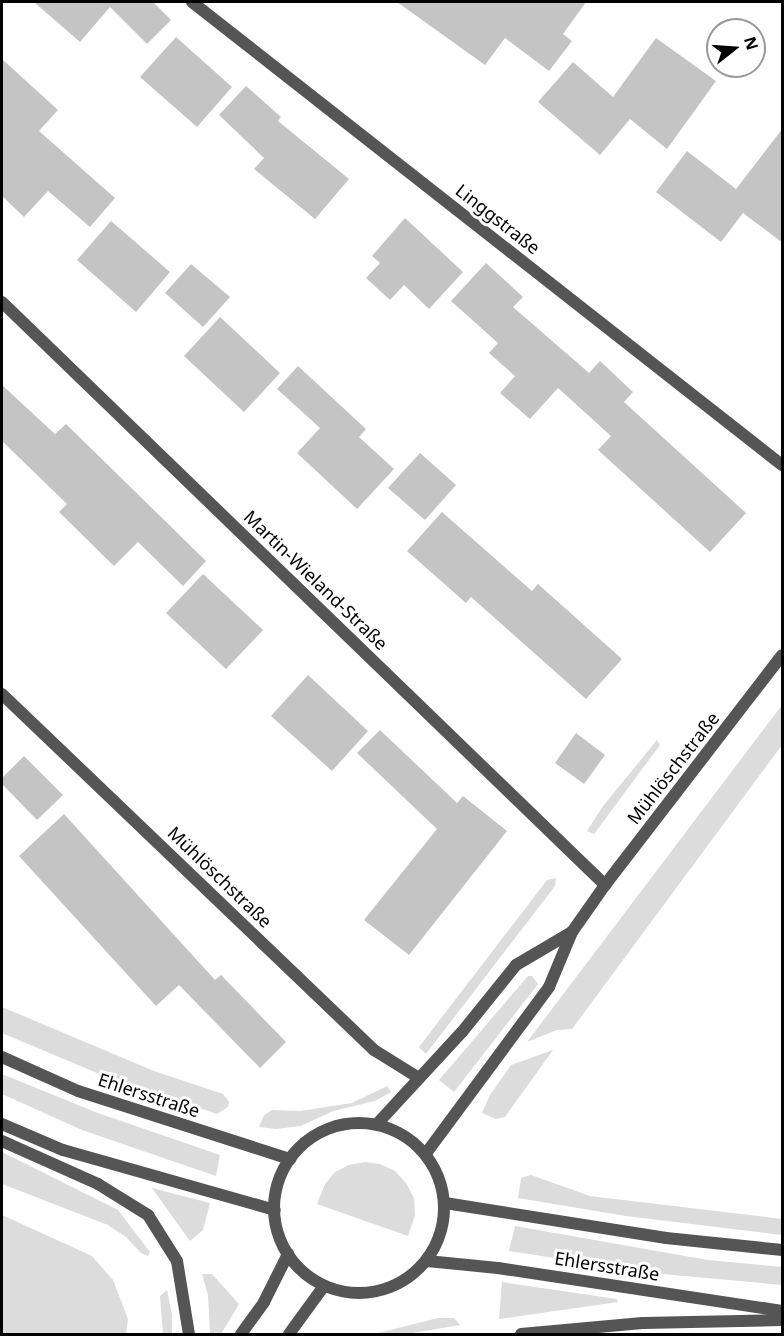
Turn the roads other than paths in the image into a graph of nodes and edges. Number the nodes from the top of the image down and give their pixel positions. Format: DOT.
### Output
graph roads {
  1 [pos="192,2"];
  2 [pos="2,302"];
  3 [pos="783,465"];
  4 [pos="783,655"];
  5 [pos="2,694"];
  6 [pos="606,885"];
  7 [pos="572,932"];
  8 [pos="2,1056"];
  9 [pos="418,1078"];
  10 [pos="2,1124"];
  11 [pos="377,1124"];
  12 [pos="2,1141"];
  13 [pos="427,1152"];
  14 [pos="290,1159"];
  15 [pos="445,1203"];
  16 [pos="275,1210"];
  17 [pos="783,1250"];
  18 [pos="288,1254"];
  19 [pos="426,1261"];
  20 [pos="324,1286"];
  21 [pos="783,1311"];
  22 [pos="783,1320"];
  23 [pos="189,1335"];
  24 [pos="241,1335"];
  25 [pos="289,1335"];
  26 [pos="521,1335"];
  1 -- 3 [label="street, Linggstraße"];
  2 -- 6 [label="street, Martin-Wieland-Straße"];
  4 -- 6 [label="street, Mühlöschstraße"];
  5 -- 9 [label="street, Mühlöschstraße"];
  6 -- 7 [label="street, Mühlöschstraße"];
  7 -- 9 [label="street, Mühlöschstraße"];
  7 -- 13 [label="street, Mühlöschstraße"];
  8 -- 14 [label="street, Ehlersstraße"];
  9 -- 11 [label="street, Mühlöschstraße"];
  10 -- 16 [label="street"];
  11 -- 13 [label="street"];
  11 -- 14 [label="street"];
  12 -- 23 [label="street"];
  13 -- 15 [label="street"];
  14 -- 16 [label="street"];
  15 -- 17 [label="street, Ehlersstraße"];
  15 -- 19 [label="street"];
  16 -- 18 [label="street"];
  18 -- 20 [label="street"];
  18 -- 24 [label="street"];
  19 -- 20 [label="street"];
  19 -- 21 [label="street, Ehlersstraße"];
  20 -- 25 [label="street"];
  22 -- 26 [label="street"];
}
